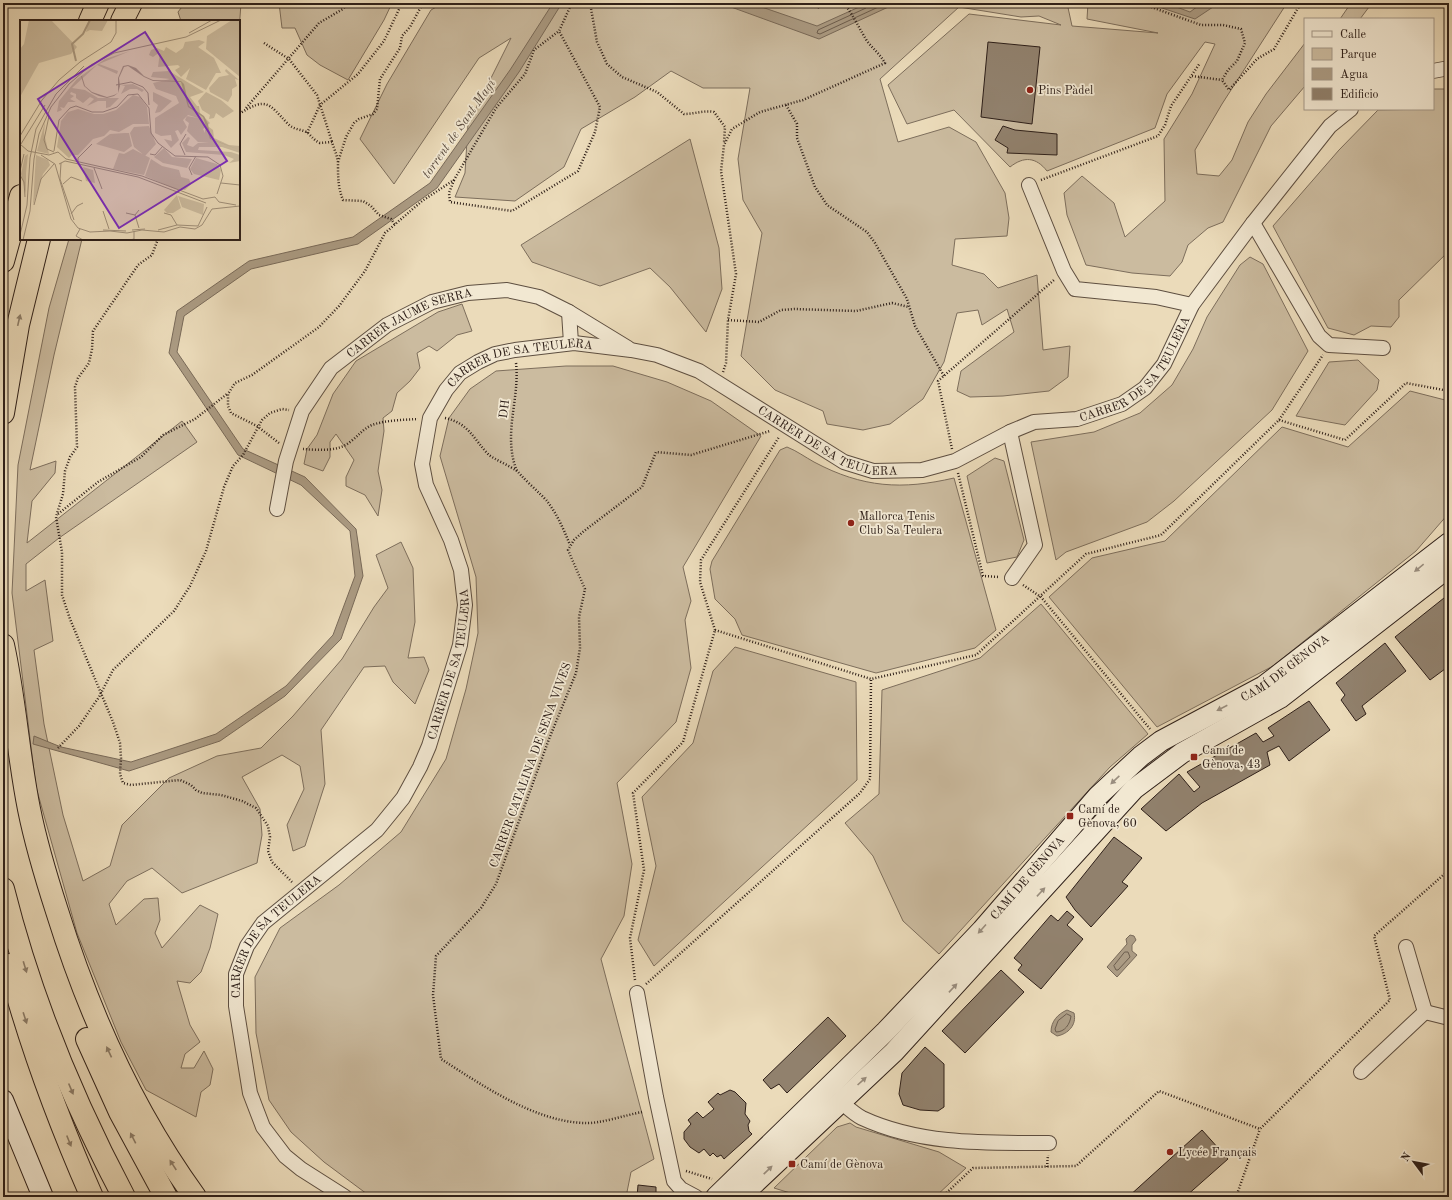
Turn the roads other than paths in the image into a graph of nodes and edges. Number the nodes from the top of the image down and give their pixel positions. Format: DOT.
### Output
graph roads {
  1 [pos="98,3"];
  2 [pos="131,3"];
  3 [pos="90,20"];
  4 [pos="122,20"];
  5 [pos="1449,68"];
  6 [pos="1434,71"];
  7 [pos="1351,110"];
  8 [pos="1029,185"];
  9 [pos="20,200"];
  10 [pos="1253,223"];
  11 [pos="39,240"];
  12 [pos="3,261"];
  13 [pos="1192,305"];
  14 [pos="569,312"];
  15 [pos="571,343"];
  16 [pos="1383,348"];
  17 [pos="631,350"];
  18 [pos="3,413"];
  19 [pos="1010,432"];
  20 [pos="277,509"];
  21 [pos="1449,543"];
  22 [pos="1449,567"];
  23 [pos="1012,578"];
  24 [pos="3,645"];
  25 [pos="3,726"];
  26 [pos="3,889"];
  27 [pos="3,940"];
  28 [pos="1406,947"];
  29 [pos="637,993"];
  30 [pos="1425,1012"];
  31 [pos="1449,1018"];
  32 [pos="1360,1072"];
  33 [pos="3,1100"];
  34 [pos="840,1101"];
  35 [pos="1049,1143"];
  36 [pos="43,1197"];
  37 [pos="92,1197"];
  38 [pos="124,1197"];
  39 [pos="166,1197"];
  40 [pos="196,1197"];
  41 [pos="345,1197"];
  42 [pos="696,1197"];
  43 [pos="716,1197"];
  44 [pos="740,1197"];
  1 -- 3 [label="highway"];
  2 -- 4 [label="highway"];
  5 -- 6 [label="street"];
  7 -- 10 [label="street, CARRER DE SA TEULERA"];
  8 -- 13 [label="street"];
  9 -- 12 [label="highway"];
  10 -- 13 [label="street, CARRER DE SA TEULERA"];
  10 -- 16 [label="street"];
  18 -- 11 [label="highway, one-way"];
  13 -- 19 [label="street, CARRER DE SA TEULERA"];
  14 -- 15 [label="street"];
  14 -- 17 [label="street, CARRER JAUME SERRA"];
  14 -- 20 [label="street, CARRER JAUME SERRA"];
  15 -- 17 [label="street, CARRER DE SA TEULERA"];
  15 -- 41 [label="street, CARRER DE SA TEULERA"];
  17 -- 19 [label="street, CARRER DE SA TEULERA"];
  19 -- 23 [label="street"];
  21 -- 43 [label="street, CAMÍ DE GÈNOVA, one-way"];
  34 -- 22 [label="street, CAMÍ DE GÈNOVA, one-way"];
  40 -- 24 [label="highway, one-way"];
  39 -- 25 [label="highway, one-way"];
  26 -- 38 [label="highway, one-way"];
  27 -- 37 [label="highway, one-way"];
  28 -- 30 [label="street"];
  29 -- 42 [label="street"];
  30 -- 31 [label="street"];
  30 -- 32 [label="street"];
  33 -- 36 [label="street"];
  34 -- 35 [label="street"];
  44 -- 34 [label="street, CAMÍ DE GÈNOVA, one-way"];
}
